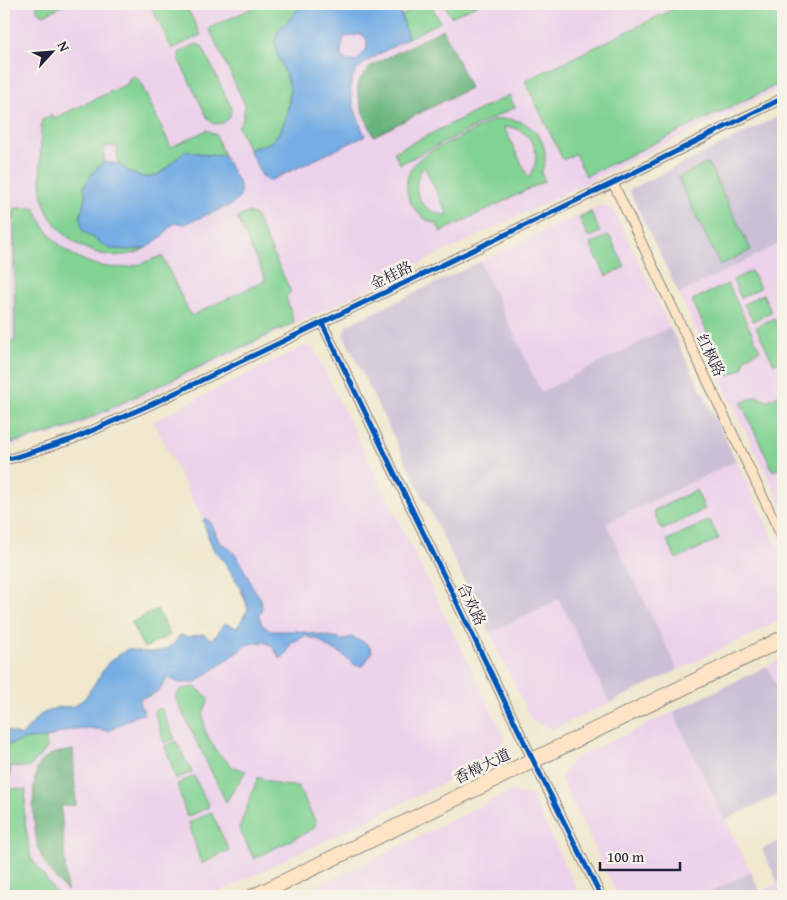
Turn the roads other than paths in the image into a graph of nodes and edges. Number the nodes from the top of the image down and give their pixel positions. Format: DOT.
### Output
graph roads {
  1 [pos="783,98"];
  2 [pos="613,183"];
  3 [pos="322,322"];
  4 [pos="4,459"];
  5 [pos="783,539"];
  6 [pos="783,635"];
  7 [pos="783,642"];
  8 [pos="533,760"];
  9 [pos="248,896"];
  10 [pos="262,896"];
  11 [pos="601,896"];
  1 -- 2 [label="street, 金桂路"];
  2 -- 3 [label="street, 金桂路"];
  2 -- 5 [label="street, 红枫路"];
  3 -- 4 [label="street, 金桂路"];
  3 -- 8 [label="street, 合欢路"];
  6 -- 8 [label="street, 香樟大道"];
  7 -- 8 [label="street, 香樟大道"];
  8 -- 9 [label="street, 香樟大道"];
  8 -- 10 [label="street, 香樟大道"];
  8 -- 11 [label="street, 合欢路"];
}
